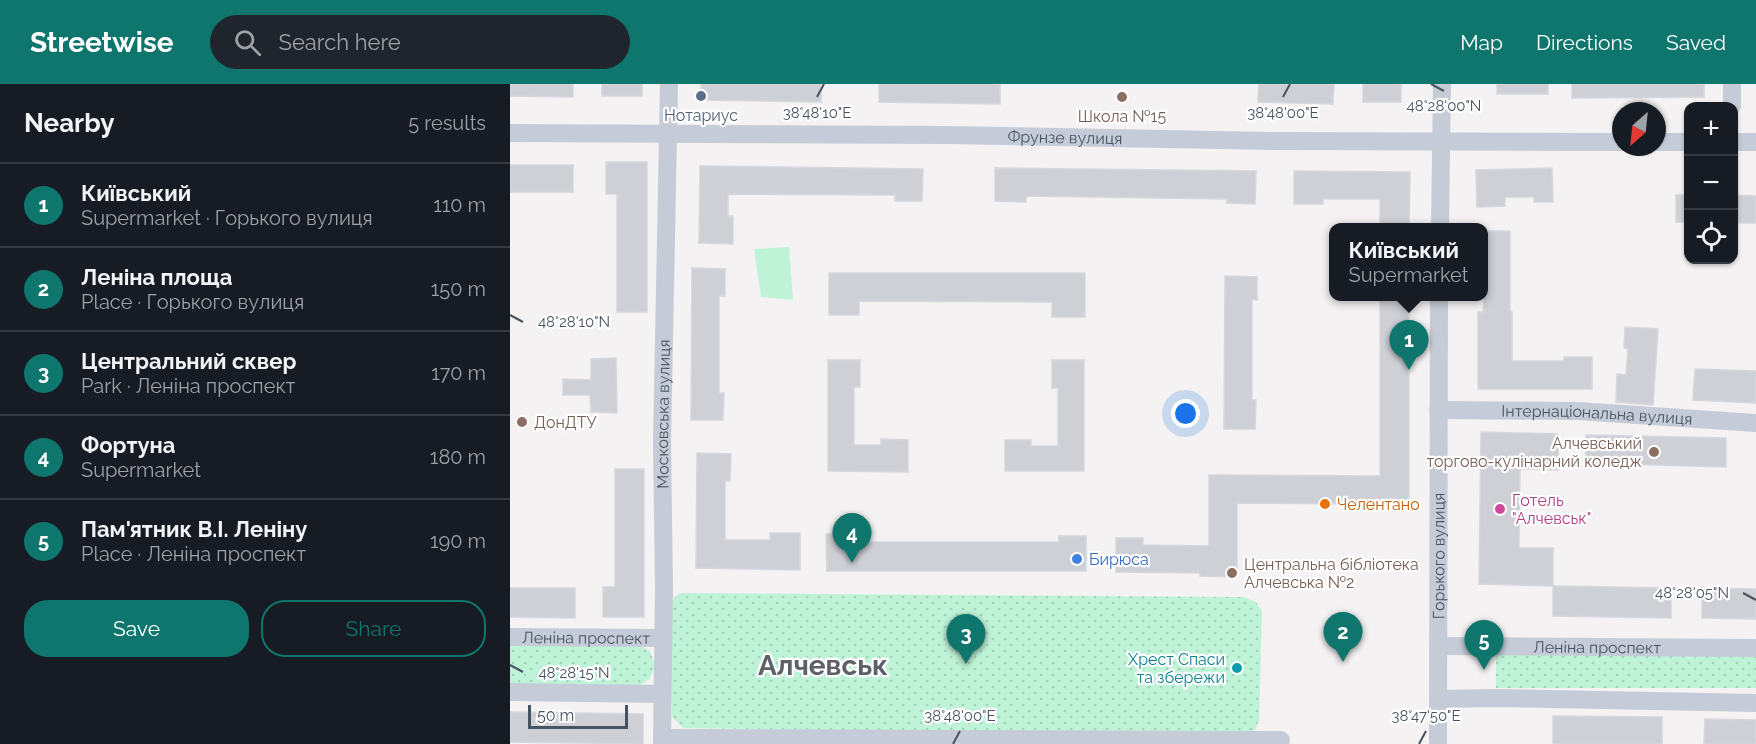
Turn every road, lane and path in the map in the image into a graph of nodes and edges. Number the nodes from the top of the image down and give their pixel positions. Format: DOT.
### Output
graph roads {
  1 [pos="669,84"];
  2 [pos="1442,84"];
  3 [pos="1732,84"];
  4 [pos="1732,102"];
  5 [pos="510,133"];
  6 [pos="668,135"];
  7 [pos="1442,141"];
  8 [pos="1612,142"];
  9 [pos="1666,142"];
  10 [pos="1684,142"];
  11 [pos="1738,142"];
  12 [pos="1756,142"];
  13 [pos="1440,223"];
  14 [pos="1439,301"];
  15 [pos="1438,410"];
  16 [pos="1756,423"];
  17 [pos="510,637"];
  18 [pos="663,638"];
  19 [pos="1438,646"];
  20 [pos="1756,648"];
  21 [pos="510,692"];
  22 [pos="662,694"];
  23 [pos="1438,699"];
  24 [pos="1756,704"];
  25 [pos="1281,740"];
  26 [pos="662,741"];
  27 [pos="1438,744"];
  1 -- 6 [label="street, Московська вулиця"];
  2 -- 7 [label="street"];
  3 -- 4 [label="street"];
  5 -- 6 [label="street, Фрунзе вулиця"];
  6 -- 7 [label="street, Фрунзе вулиця"];
  6 -- 18 [label="street, Московська вулиця"];
  7 -- 8 [label="street, Фрунзе вулиця"];
  7 -- 13 [label="street"];
  9 -- 10 [label="street"];
  11 -- 12 [label="street"];
  14 -- 15 [label="street, Горького вулиця"];
  15 -- 16 [label="street, Інтернаціональна вулиця"];
  15 -- 19 [label="street, Горького вулиця"];
  17 -- 18 [label="street, Леніна проспект"];
  18 -- 22 [label="street, Московська вулиця"];
  19 -- 20 [label="street, Леніна проспект"];
  19 -- 23 [label="street, Горького вулиця"];
  21 -- 22 [label="street"];
  22 -- 26 [label="street, Московська вулиця"];
  23 -- 24 [label="street"];
  23 -- 27 [label="street, Горького вулиця"];
  25 -- 26 [label="street"];
}
